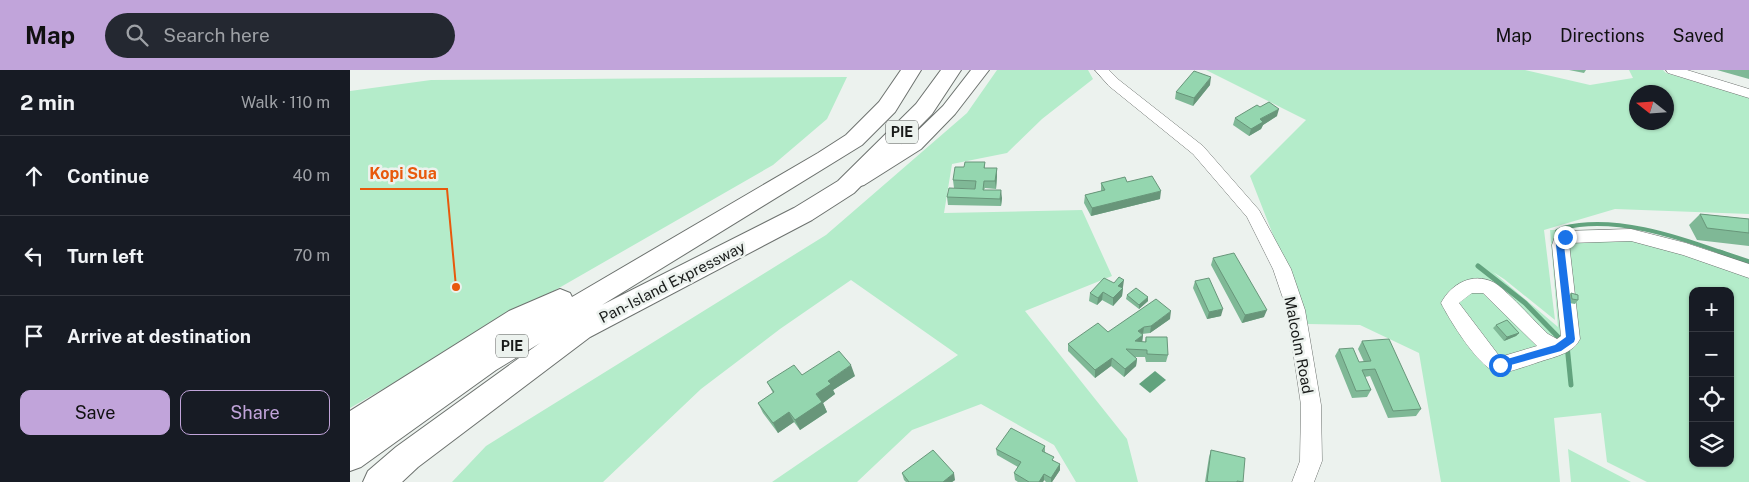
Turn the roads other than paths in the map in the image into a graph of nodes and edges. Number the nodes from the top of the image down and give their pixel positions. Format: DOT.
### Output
graph roads {
  1 [pos="911,70"];
  2 [pos="950,70"];
  3 [pos="980,70"];
  4 [pos="1102,70"];
  5 [pos="1673,70"];
  6 [pos="1749,94"];
  7 [pos="846,187"];
  8 [pos="681,245"];
  9 [pos="1749,271"];
  10 [pos="1562,345"];
  11 [pos="350,427"];
  12 [pos="350,457"];
  13 [pos="378,482"];
  14 [pos="1303,482"];
  1 -- 8 [label="highway, Pan-Island Expressway / PIE"];
  2 -- 7 [label="highway, Pan-Island Expressway / PIE"];
  3 -- 7 [label="main road"];
  4 -- 14 [label="street, Malcolm Road"];
  5 -- 6 [label="street"];
  7 -- 13 [label="highway, Pan-Island Expressway / PIE"];
  8 -- 11 [label="highway"];
  8 -- 12 [label="highway, Pan-Island Expressway / PIE"];
  9 -- 10 [label="street"];
  10 -- 10 [label="street"];
}
